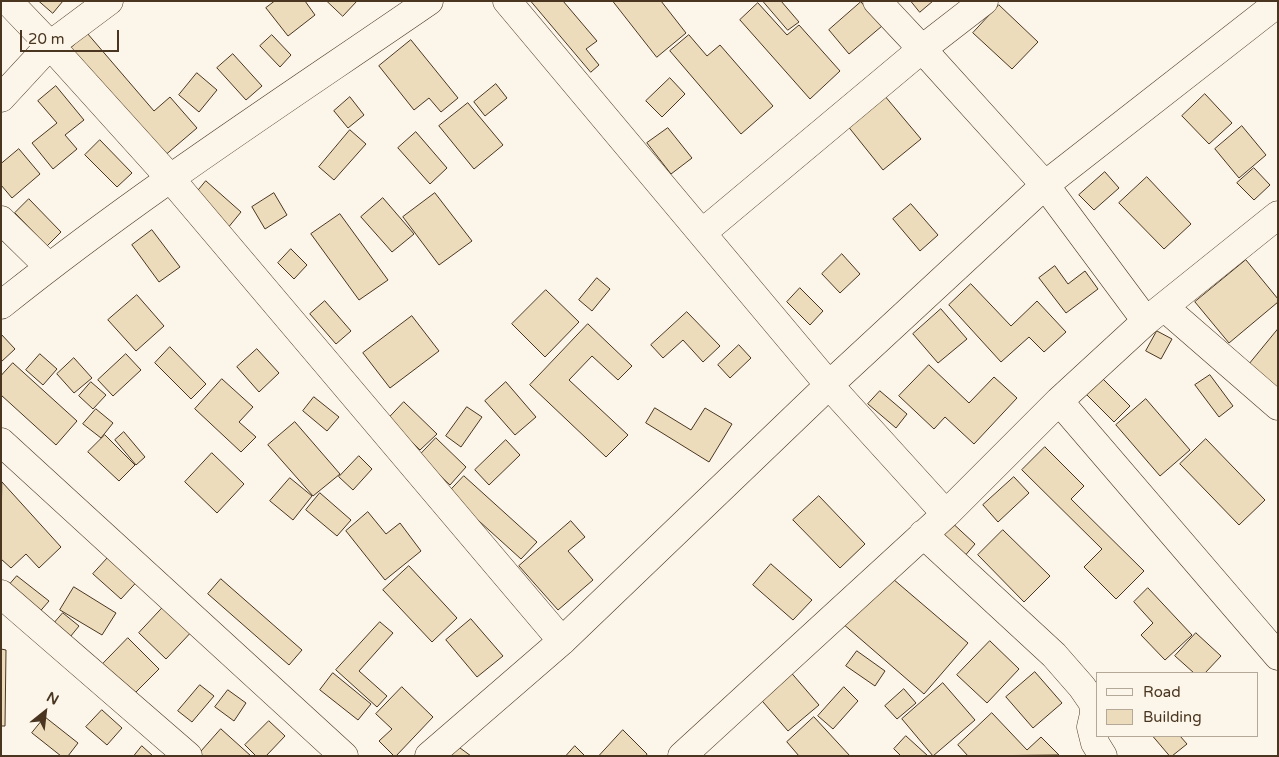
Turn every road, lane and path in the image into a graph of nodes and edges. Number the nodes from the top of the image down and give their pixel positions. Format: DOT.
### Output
graph roads {
  1 [pos="8,1"];
  2 [pos="109,1"];
  3 [pos="429,1"];
  4 [pos="506,1"];
  5 [pos="877,1"];
  6 [pos="984,1"];
  7 [pos="1278,3"];
  8 [pos="50,45"];
  9 [pos="922,50"];
  10 [pos="1,98"];
  11 [pos="170,178"];
  12 [pos="1045,185"];
  13 [pos="1278,215"];
  14 [pos="1,220"];
  15 [pos="702,233"];
  16 [pos="49,267"];
  17 [pos="1,305"];
  18 [pos="1155,314"];
  19 [pos="829,384"];
  20 [pos="1059,401"];
  21 [pos="1278,406"];
  22 [pos="1,442"];
  23 [pos="946,514"];
  24 [pos="923,534"];
  25 [pos="1,594"];
  26 [pos="562,641"];
  27 [pos="1278,656"];
  28 [pos="188,756"];
  29 [pos="344,756"];
  30 [pos="429,756"];
  31 [pos="682,756"];
  32 [pos="1104,756"];
  1 -- 8 [label="street"];
  2 -- 8 [label="street"];
  3 -- 11 [label="street"];
  4 -- 15 [label="street"];
  5 -- 9 [label="street"];
  6 -- 9 [label="street"];
  7 -- 12 [label="street"];
  8 -- 10 [label="street"];
  8 -- 11 [label="street"];
  9 -- 12 [label="street"];
  9 -- 15 [label="street"];
  11 -- 16 [label="street"];
  11 -- 26 [label="street"];
  12 -- 18 [label="street"];
  12 -- 19 [label="street"];
  13 -- 18 [label="street"];
  14 -- 16 [label="street"];
  15 -- 19 [label="street"];
  16 -- 17 [label="street"];
  18 -- 20 [label="street"];
  18 -- 21 [label="street"];
  19 -- 23 [label="street"];
  19 -- 26 [label="street"];
  20 -- 23 [label="street"];
  20 -- 27 [label="street"];
  22 -- 29 [label="street"];
  23 -- 24 [label="street"];
  24 -- 31 [label="street"];
  24 -- 32 [label="street"];
  25 -- 28 [label="street"];
  26 -- 30 [label="street"];
}
